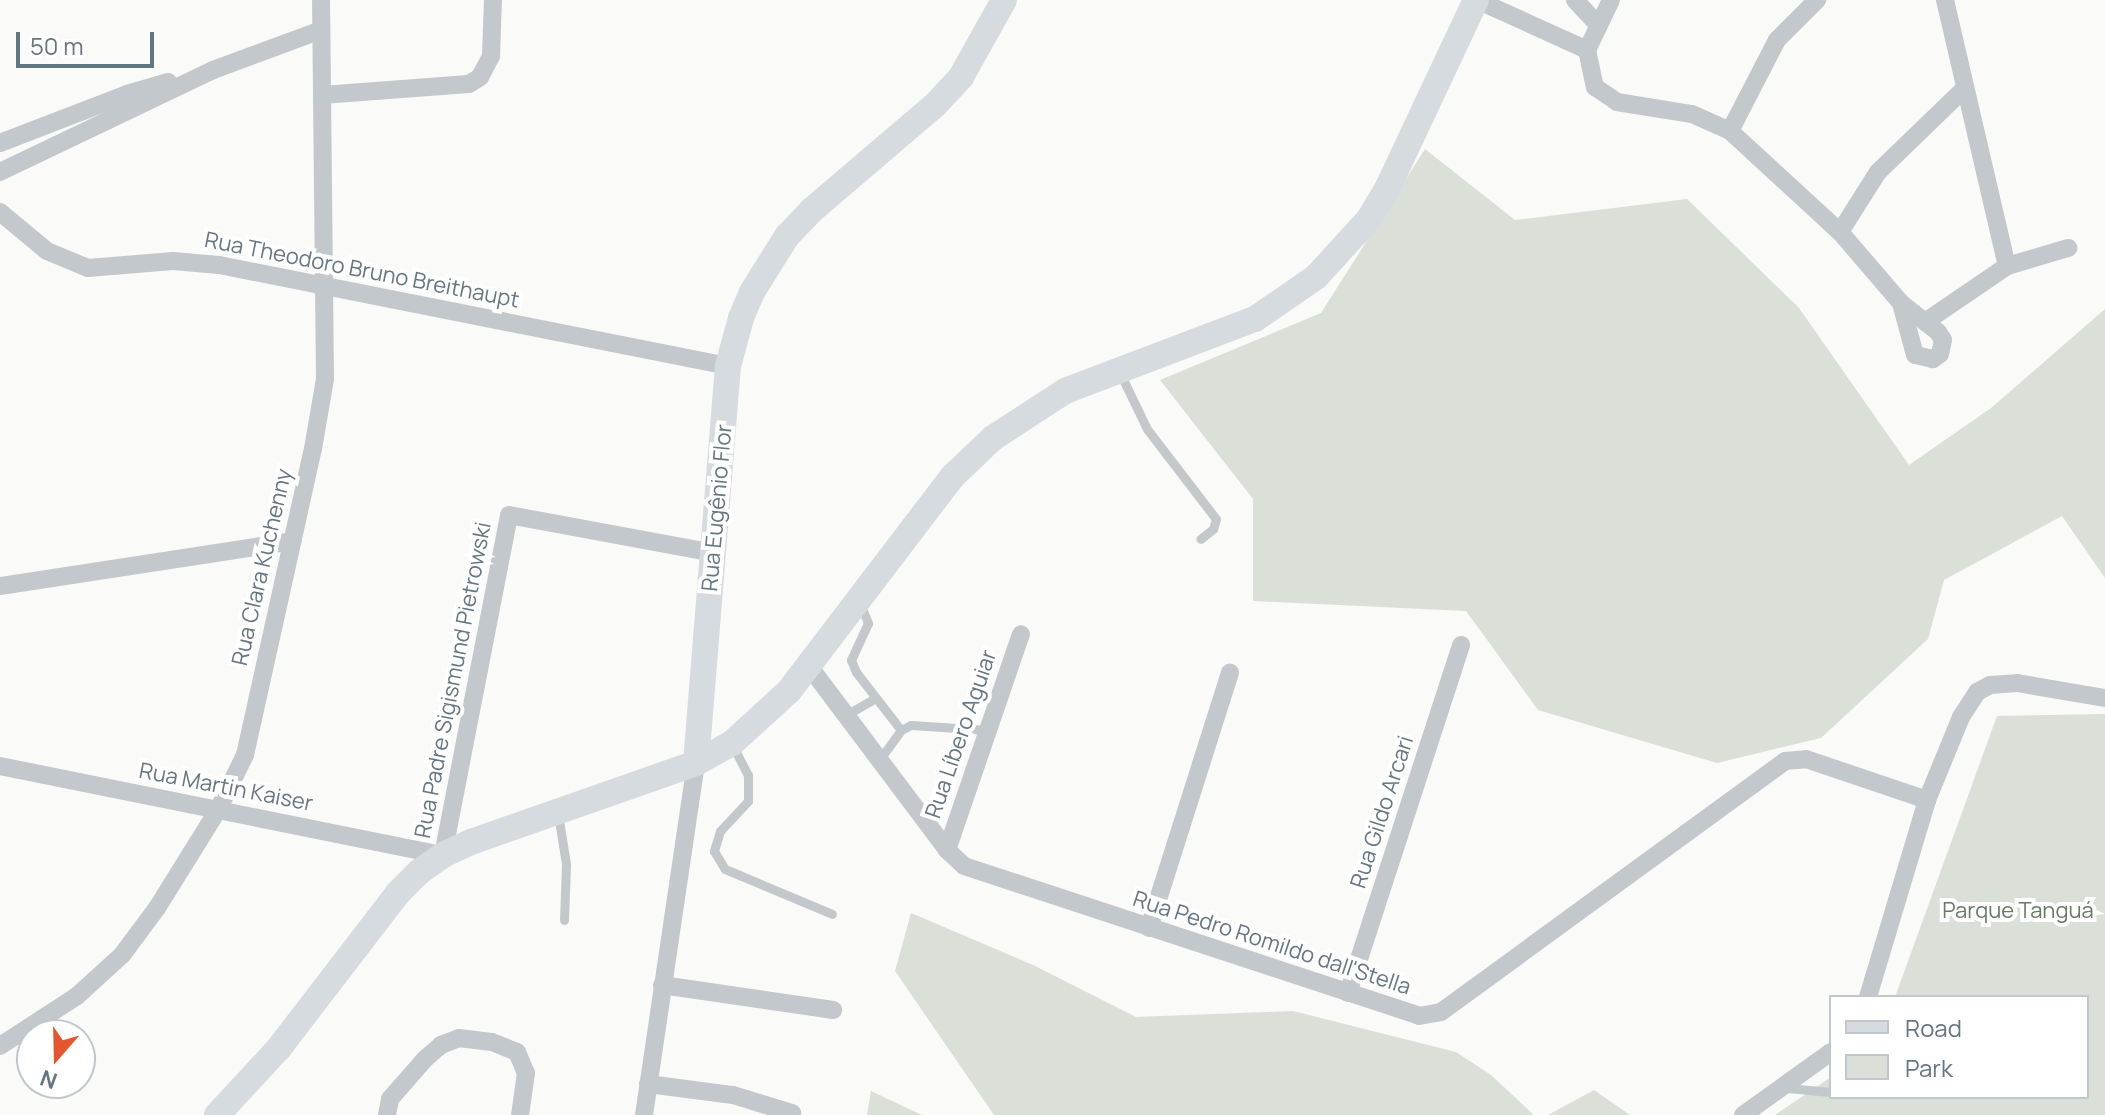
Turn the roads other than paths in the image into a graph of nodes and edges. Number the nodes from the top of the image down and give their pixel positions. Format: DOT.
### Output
graph roads {
  1 [pos="321,0"];
  2 [pos="493,0"];
  3 [pos="1004,0"];
  4 [pos="1477,0"];
  5 [pos="1575,0"];
  6 [pos="1611,0"];
  7 [pos="1817,0"];
  8 [pos="1945,0"];
  9 [pos="1598,25"];
  10 [pos="321,30"];
  11 [pos="1587,50"];
  12 [pos="213,70"];
  13 [pos="1964,89"];
  14 [pos="322,95"];
  15 [pos="1730,131"];
  16 [pos="0,143"];
  17 [pos="0,172"];
  18 [pos="0,212"];
  19 [pos="1840,232"];
  20 [pos="2068,248"];
  21 [pos="2007,266"];
  22 [pos="326,286"];
  23 [pos="1901,303"];
  24 [pos="1925,322"];
  25 [pos="728,366"];
  26 [pos="1118,368"];
  27 [pos="1200,539"];
  28 [pos="293,541"];
  29 [pos="714,553"];
  30 [pos="0,586"];
  31 [pos="859,601"];
  32 [pos="1021,634"];
  33 [pos="1461,645"];
  34 [pos="809,666"];
  35 [pos="1230,673"];
  36 [pos="875,698"];
  37 [pos="2105,698"];
  38 [pos="846,715"];
  39 [pos="901,730"];
  40 [pos="988,730"];
  41 [pos="732,743"];
  42 [pos="879,760"];
  43 [pos="696,763"];
  44 [pos="0,766"];
  45 [pos="1927,800"];
  46 [pos="218,810"];
  47 [pos="558,811"];
  48 [pos="947,850"];
  49 [pos="443,855"];
  50 [pos="832,914"];
  51 [pos="564,920"];
  52 [pos="1149,928"];
  53 [pos="662,985"];
  54 [pos="1348,993"];
  55 [pos="1869,995"];
  56 [pos="833,1010"];
  57 [pos="0,1046"];
  58 [pos="1829,1053"];
  59 [pos="648,1084"];
  60 [pos="1783,1087"];
  61 [pos="1829,1092"];
  62 [pos="792,1113"];
  63 [pos="217,1115"];
  64 [pos="387,1115"];
  65 [pos="520,1115"];
  66 [pos="644,1115"];
  67 [pos="1743,1115"];
  1 -- 10 [label="street, Rua Clara Kuchenny"];
  2 -- 14 [label="street"];
  3 -- 25 [label="main road, Rua Eugênio Flor"];
  4 -- 11 [label="street"];
  4 -- 26 [label="main road"];
  5 -- 9 [label="street"];
  6 -- 9 [label="street"];
  7 -- 15 [label="street"];
  8 -- 13 [label="street"];
  9 -- 11 [label="street"];
  10 -- 12 [label="street"];
  10 -- 14 [label="street, Rua Clara Kuchenny"];
  11 -- 15 [label="street"];
  12 -- 16 [label="street"];
  12 -- 17 [label="street"];
  13 -- 19 [label="street"];
  13 -- 21 [label="street"];
  14 -- 22 [label="street, Rua Clara Kuchenny"];
  15 -- 19 [label="street"];
  18 -- 22 [label="street, Rua Theodoro Bruno Breithaupt"];
  19 -- 23 [label="street"];
  20 -- 21 [label="street"];
  21 -- 24 [label="street"];
  22 -- 25 [label="street, Rua Theodoro Bruno Breithaupt"];
  22 -- 28 [label="street, Rua Clara Kuchenny"];
  23 -- 24 [label="street"];
  23 -- 24 [label="street"];
  25 -- 29 [label="main road, Rua Eugênio Flor"];
  26 -- 27 [label="lane"];
  26 -- 31 [label="main road"];
  28 -- 30 [label="street"];
  28 -- 46 [label="street, Rua Clara Kuchenny"];
  29 -- 43 [label="main road, Rua Eugênio Flor"];
  29 -- 49 [label="street, Rua Padre Sigismund Pietrowski"];
  31 -- 34 [label="main road"];
  31 -- 36 [label="lane"];
  32 -- 40 [label="street, Rua Líbero Aguiar"];
  33 -- 54 [label="street, Rua Gildo Arcari"];
  34 -- 38 [label="street, Rua Pedro Romildo dall'Stella"];
  34 -- 41 [label="main road"];
  35 -- 52 [label="street"];
  36 -- 38 [label="lane"];
  36 -- 39 [label="lane"];
  37 -- 45 [label="street"];
  38 -- 42 [label="street, Rua Pedro Romildo dall'Stella"];
  39 -- 40 [label="lane"];
  39 -- 42 [label="lane"];
  40 -- 48 [label="street, Rua Líbero Aguiar"];
  41 -- 43 [label="main road"];
  41 -- 50 [label="lane"];
  42 -- 48 [label="street, Rua Pedro Romildo dall'Stella"];
  43 -- 47 [label="main road"];
  43 -- 53 [label="street, Rua Eugênio Flor"];
  44 -- 46 [label="street, Rua Martin Kaiser"];
  45 -- 54 [label="street, Rua Pedro Romildo dall'Stella"];
  45 -- 55 [label="street"];
  46 -- 49 [label="street, Rua Martin Kaiser"];
  46 -- 57 [label="street, Rua Clara Kuchenny"];
  47 -- 49 [label="main road"];
  47 -- 51 [label="lane"];
  48 -- 52 [label="street, Rua Pedro Romildo dall'Stella"];
  49 -- 63 [label="main road"];
  52 -- 54 [label="street, Rua Pedro Romildo dall'Stella"];
  53 -- 56 [label="street"];
  53 -- 59 [label="street, Rua Eugênio Flor"];
  58 -- 60 [label="street"];
  59 -- 62 [label="street"];
  59 -- 66 [label="street, Rua Eugênio Flor"];
  60 -- 61 [label="lane"];
  60 -- 67 [label="street"];
  64 -- 65 [label="street"];
}
